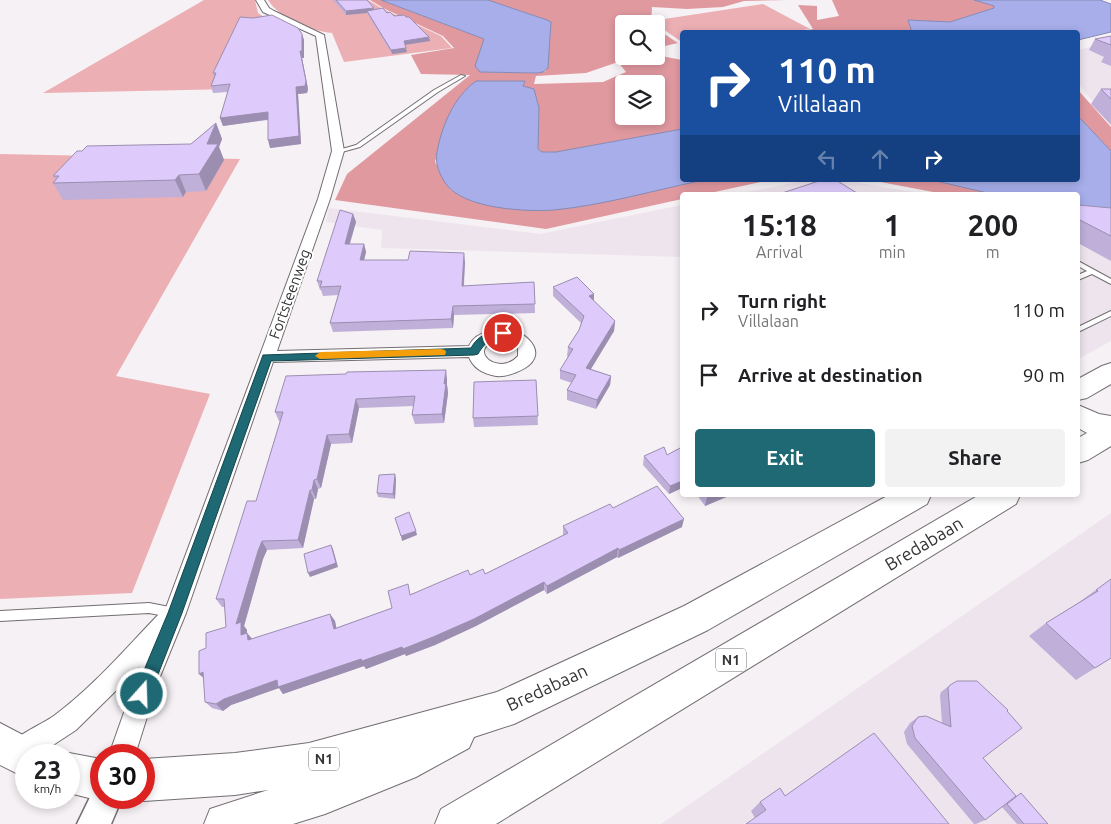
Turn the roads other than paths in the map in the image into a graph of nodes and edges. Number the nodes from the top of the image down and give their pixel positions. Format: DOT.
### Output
graph roads {
  1 [pos="260,0"];
  2 [pos="463,76"];
  3 [pos="338,151"];
  4 [pos="1080,264"];
  5 [pos="1092,271"];
  6 [pos="1080,277"];
  7 [pos="1111,282"];
  8 [pos="1111,313"];
  9 [pos="1080,329"];
  10 [pos="474,351"];
  11 [pos="267,357"];
  12 [pos="1111,372"];
  13 [pos="1080,389"];
  14 [pos="1080,416"];
  15 [pos="1111,427"];
  16 [pos="1111,432"];
  17 [pos="1080,451"];
  18 [pos="912,497"];
  19 [pos="1002,497"];
  20 [pos="175,613"];
  21 [pos="0,616"];
  22 [pos="500,710"];
  23 [pos="126,744"];
  24 [pos="14,751"];
  25 [pos="155,779"];
  26 [pos="101,809"];
  27 [pos="94,824"];
  28 [pos="225,824"];
  29 [pos="456,824"];
  1 -- 3 [label="street, Fortsteenweg"];
  2 -- 3 [label="lane"];
  3 -- 11 [label="street, Fortsteenweg"];
  4 -- 5 [label="lane"];
  5 -- 6 [label="lane"];
  5 -- 7 [label="lane"];
  8 -- 9 [label="lane"];
  10 -- 11 [label="street"];
  11 -- 20 [label="street, Fortsteenweg"];
  12 -- 13 [label="main road"];
  14 -- 15 [label="main road"];
  16 -- 17 [label="main road"];
  18 -- 22 [label="main road, Bredabaan / N1"];
  19 -- 29 [label="main road, Bredabaan / N1"];
  20 -- 21 [label="lane"];
  20 -- 23 [label="street, Fortsteenweg"];
  20 -- 24 [label="street"];
  22 -- 25 [label="main road, Bredabaan / N1"];
  22 -- 28 [label="main road"];
  26 -- 27 [label="street"];
}
